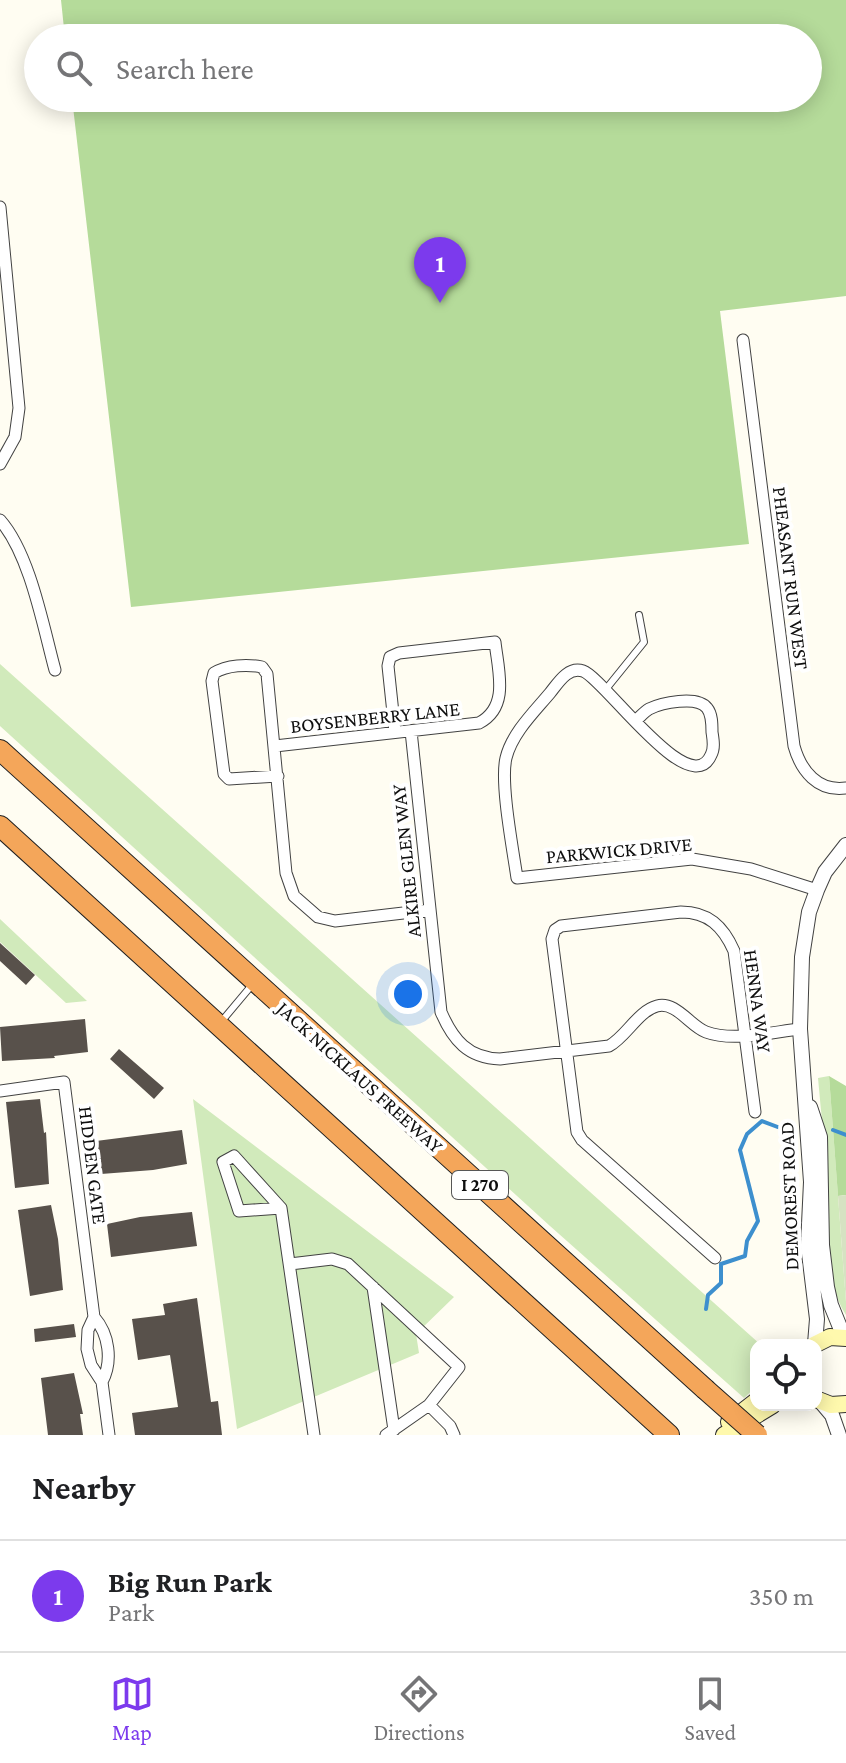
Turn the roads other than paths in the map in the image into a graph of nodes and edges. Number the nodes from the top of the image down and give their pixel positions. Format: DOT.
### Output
graph roads {
  1 [pos="0,207"];
  2 [pos="743,340"];
  3 [pos="0,464"];
  4 [pos="0,520"];
  5 [pos="639,615"];
  6 [pos="55,670"];
  7 [pos="606,689"];
  8 [pos="635,721"];
  9 [pos="411,731"];
  10 [pos="395,732"];
  11 [pos="275,746"];
  12 [pos="0,750"];
  13 [pos="278,776"];
  14 [pos="846,788"];
  15 [pos="0,826"];
  16 [pos="846,845"];
  17 [pos="817,890"];
  18 [pos="429,910"];
  19 [pos="255,981"];
  20 [pos="219,1025"];
  21 [pos="800,1029"];
  22 [pos="745,1034"];
  23 [pos="566,1053"];
  24 [pos="0,1091"];
  25 [pos="806,1095"];
  26 [pos="755,1112"];
  27 [pos="281,1208"];
  28 [pos="715,1258"];
  29 [pos="290,1264"];
  30 [pos="373,1287"];
  31 [pos="94,1317"];
  32 [pos="845,1337"];
  33 [pos="815,1339"];
  34 [pos="822,1340"];
  35 [pos="102,1382"];
  36 [pos="822,1401"];
  37 [pos="822,1403"];
  38 [pos="846,1404"];
  39 [pos="429,1405"];
  40 [pos="750,1406"];
  41 [pos="763,1411"];
  42 [pos="390,1432"];
  43 [pos="109,1435"];
  44 [pos="314,1435"];
  45 [pos="454,1435"];
  46 [pos="669,1435"];
  47 [pos="717,1435"];
  48 [pos="724,1435"];
  49 [pos="757,1435"];
  50 [pos="839,1435"];
  1 -- 3 [label="street"];
  2 -- 14 [label="street, PHEASANT RUN WEST"];
  4 -- 6 [label="street"];
  5 -- 7 [label="lane"];
  7 -- 8 [label="street"];
  7 -- 17 [label="street, PARKWICK DRIVE"];
  8 -- 8 [label="street"];
  9 -- 10 [label="street, BOYSENBERRY LANE"];
  9 -- 10 [label="street, BOYSENBERRY LANE"];
  9 -- 18 [label="street, ALKIRE GLEN WAY"];
  10 -- 11 [label="street, BOYSENBERRY LANE"];
  11 -- 13 [label="street"];
  11 -- 13 [label="street"];
  12 -- 19 [label="highway, JACK NICKLAUS FREEWAY / I 270"];
  13 -- 18 [label="street"];
  15 -- 20 [label="highway, I 270"];
  16 -- 17 [label="street, DEMOREST ROAD"];
  17 -- 21 [label="street, DEMOREST ROAD"];
  18 -- 23 [label="street, ALKIRE GLEN WAY"];
  19 -- 20 [label="lane"];
  19 -- 49 [label="highway, JACK NICKLAUS FREEWAY / I 270, bridge"];
  20 -- 46 [label="highway, I 270"];
  21 -- 22 [label="street, ALKIRE GLEN WAY"];
  21 -- 25 [label="street, DEMOREST ROAD"];
  22 -- 23 [label="street, ALKIRE GLEN WAY"];
  22 -- 23 [label="street, HENNA WAY"];
  22 -- 26 [label="street, HENNA WAY"];
  23 -- 28 [label="street"];
  24 -- 31 [label="street, HIDDEN GATE"];
  25 -- 32 [label="street, DEMOREST ROAD"];
  25 -- 33 [label="street, DEMOREST ROAD"];
  27 -- 27 [label="street"];
  27 -- 29 [label="street"];
  29 -- 30 [label="street"];
  29 -- 44 [label="street"];
  30 -- 39 [label="street"];
  30 -- 42 [label="street"];
  31 -- 35 [label="street, HIDDEN GATE"];
  31 -- 35 [label="street, HIDDEN GATE"];
  32 -- 34 [label="main road"];
  35 -- 43 [label="street, HIDDEN GATE"];
  36 -- 38 [label="main road"];
  37 -- 50 [label="street"];
  39 -- 42 [label="street"];
  39 -- 45 [label="street"];
  40 -- 47 [label="main road"];
  41 -- 48 [label="main road"];
}
